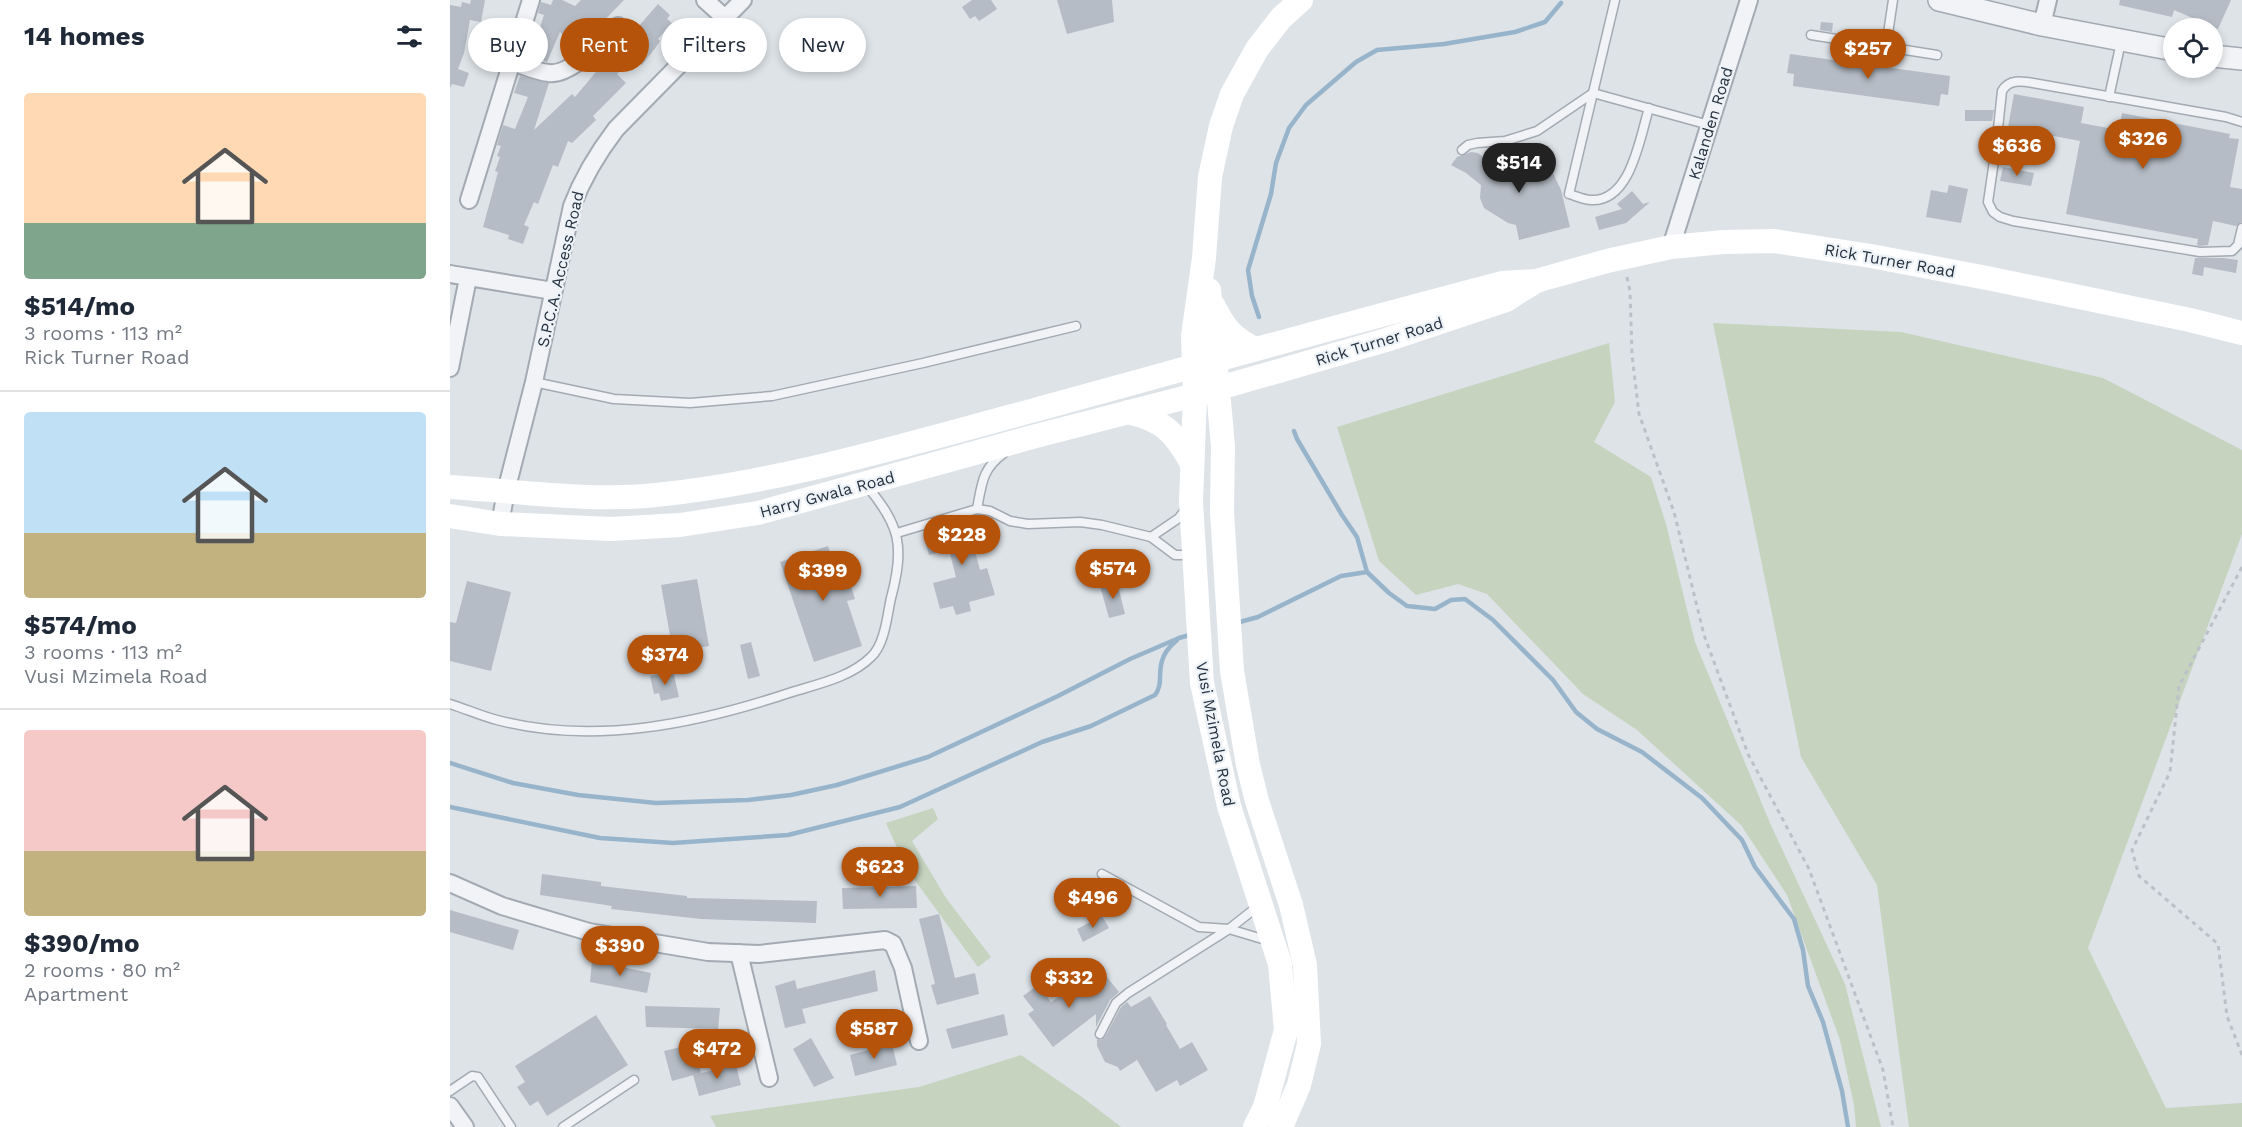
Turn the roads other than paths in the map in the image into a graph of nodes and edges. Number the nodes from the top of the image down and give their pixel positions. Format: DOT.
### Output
graph roads {
  1 [pos="531,0"];
  2 [pos="705,0"];
  3 [pos="743,0"];
  4 [pos="1301,0"];
  5 [pos="1615,0"];
  6 [pos="1749,0"];
  7 [pos="1893,0"];
  8 [pos="1939,0"];
  9 [pos="2048,0"];
  10 [pos="526,18"];
  11 [pos="725,18"];
  12 [pos="2042,25"];
  13 [pos="1810,35"];
  14 [pos="2121,42"];
  15 [pos="1886,47"];
  16 [pos="2163,48"];
  17 [pos="1937,55"];
  18 [pos="2223,57"];
  19 [pos="2242,59"];
  20 [pos="510,72"];
  21 [pos="544,72"];
  22 [pos="560,72"];
  23 [pos="672,72"];
  24 [pos="1593,93"];
  25 [pos="2109,97"];
  26 [pos="1648,108"];
  27 [pos="2242,122"];
  28 [pos="1709,125"];
  29 [pos="1462,150"];
  30 [pos="469,200"];
  31 [pos="2242,228"];
  32 [pos="1671,247"];
  33 [pos="1204,258"];
  34 [pos="450,274"];
  35 [pos="468,278"];
  36 [pos="1536,281"];
  37 [pos="553,291"];
  38 [pos="1211,301"];
  39 [pos="1076,326"];
  40 [pos="2242,333"];
  41 [pos="1255,349"];
  42 [pos="1204,364"];
  43 [pos="450,368"];
  44 [pos="1259,377"];
  45 [pos="534,382"];
  46 [pos="1218,387"];
  47 [pos="1195,395"];
  48 [pos="1128,412"];
  49 [pos="1036,436"];
  50 [pos="1223,446"];
  51 [pos="1191,462"];
  52 [pos="864,484"];
  53 [pos="450,487"];
  54 [pos="506,490"];
  55 [pos="1191,502"];
  56 [pos="977,509"];
  57 [pos="450,516"];
  58 [pos="500,524"];
  59 [pos="897,533"];
  60 [pos="1151,537"];
  61 [pos="1194,555"];
  62 [pos="450,704"];
  63 [pos="1102,874"];
  64 [pos="450,883"];
  65 [pos="1260,905"];
  66 [pos="1229,929"];
  67 [pos="1272,942"];
  68 [pos="739,953"];
  69 [pos="1100,1034"];
  70 [pos="919,1041"];
  71 [pos="769,1078"];
  72 [pos="634,1080"];
  73 [pos="450,1091"];
  74 [pos="450,1106"];
  75 [pos="465,1127"];
  76 [pos="511,1127"];
  77 [pos="563,1127"];
  78 [pos="1255,1127"];
  79 [pos="1281,1127"];
  1 -- 10 [label="street"];
  2 -- 11 [label="street"];
  3 -- 11 [label="street, S.P.C.A. Access Road"];
  4 -- 33 [label="main road, Vusi Mzimela Road"];
  5 -- 24 [label="lane"];
  6 -- 28 [label="street, Kalanden Road"];
  7 -- 15 [label="lane"];
  8 -- 12 [label="street"];
  9 -- 12 [label="street"];
  12 -- 14 [label="street"];
  13 -- 15 [label="lane"];
  14 -- 16 [label="street"];
  14 -- 25 [label="lane"];
  15 -- 17 [label="lane"];
  18 -- 19 [label="street"];
  20 -- 30 [label="street"];
  21 -- 22 [label="street"];
  23 -- 37 [label="street, S.P.C.A. Access Road"];
  24 -- 26 [label="lane"];
  24 -- 26 [label="lane"];
  24 -- 29 [label="lane"];
  25 -- 27 [label="lane"];
  25 -- 31 [label="lane"];
  26 -- 28 [label="lane"];
  28 -- 32 [label="street, Kalanden Road"];
  32 -- 36 [label="main road, Rick Turner Road"];
  32 -- 40 [label="main road, Rick Turner Road"];
  33 -- 38 [label="main road, Vusi Mzimela Road"];
  33 -- 42 [label="main road, Vusi Mzimela Road"];
  34 -- 35 [label="street"];
  35 -- 37 [label="street"];
  35 -- 43 [label="street"];
  36 -- 41 [label="main road, Rick Turner Road"];
  36 -- 44 [label="main road, Rick Turner Road"];
  37 -- 45 [label="street, S.P.C.A. Access Road"];
  38 -- 41 [label="main road"];
  38 -- 42 [label="main road, Vusi Mzimela Road"];
  39 -- 45 [label="lane"];
  41 -- 42 [label="main road, Rick Turner Road"];
  42 -- 46 [label="main road, Vusi Mzimela Road"];
  42 -- 47 [label="main road, Vusi Mzimela Road"];
  42 -- 54 [label="main road, Harry Gwala Road"];
  44 -- 46 [label="main road, Rick Turner Road"];
  44 -- 50 [label="main road"];
  45 -- 54 [label="street, S.P.C.A. Access Road"];
  46 -- 47 [label="main road, Rick Turner Road"];
  46 -- 50 [label="main road, Vusi Mzimela Road"];
  47 -- 48 [label="main road, Harry Gwala Road"];
  47 -- 51 [label="main road, Vusi Mzimela Road"];
  48 -- 49 [label="main road, Harry Gwala Road"];
  48 -- 51 [label="main road"];
  49 -- 52 [label="main road, Harry Gwala Road"];
  49 -- 56 [label="lane"];
  50 -- 79 [label="main road, Vusi Mzimela Road"];
  51 -- 55 [label="main road, Vusi Mzimela Road"];
  52 -- 58 [label="main road, Harry Gwala Road"];
  52 -- 59 [label="lane"];
  53 -- 54 [label="main road, Harry Gwala Road"];
  54 -- 58 [label="street, S.P.C.A. Access Road"];
  55 -- 60 [label="lane"];
  55 -- 61 [label="main road, Vusi Mzimela Road"];
  56 -- 59 [label="lane"];
  56 -- 60 [label="lane"];
  57 -- 58 [label="main road, Harry Gwala Road"];
  59 -- 62 [label="lane"];
  60 -- 61 [label="lane"];
  61 -- 65 [label="main road, Vusi Mzimela Road"];
  63 -- 66 [label="lane"];
  64 -- 68 [label="street"];
  65 -- 66 [label="lane"];
  65 -- 67 [label="main road, Vusi Mzimela Road"];
  66 -- 67 [label="lane"];
  66 -- 69 [label="lane"];
  67 -- 78 [label="main road, Vusi Mzimela Road"];
  68 -- 70 [label="street"];
  68 -- 71 [label="street"];
  72 -- 77 [label="lane"];
  73 -- 76 [label="lane"];
  74 -- 75 [label="street"];
}
